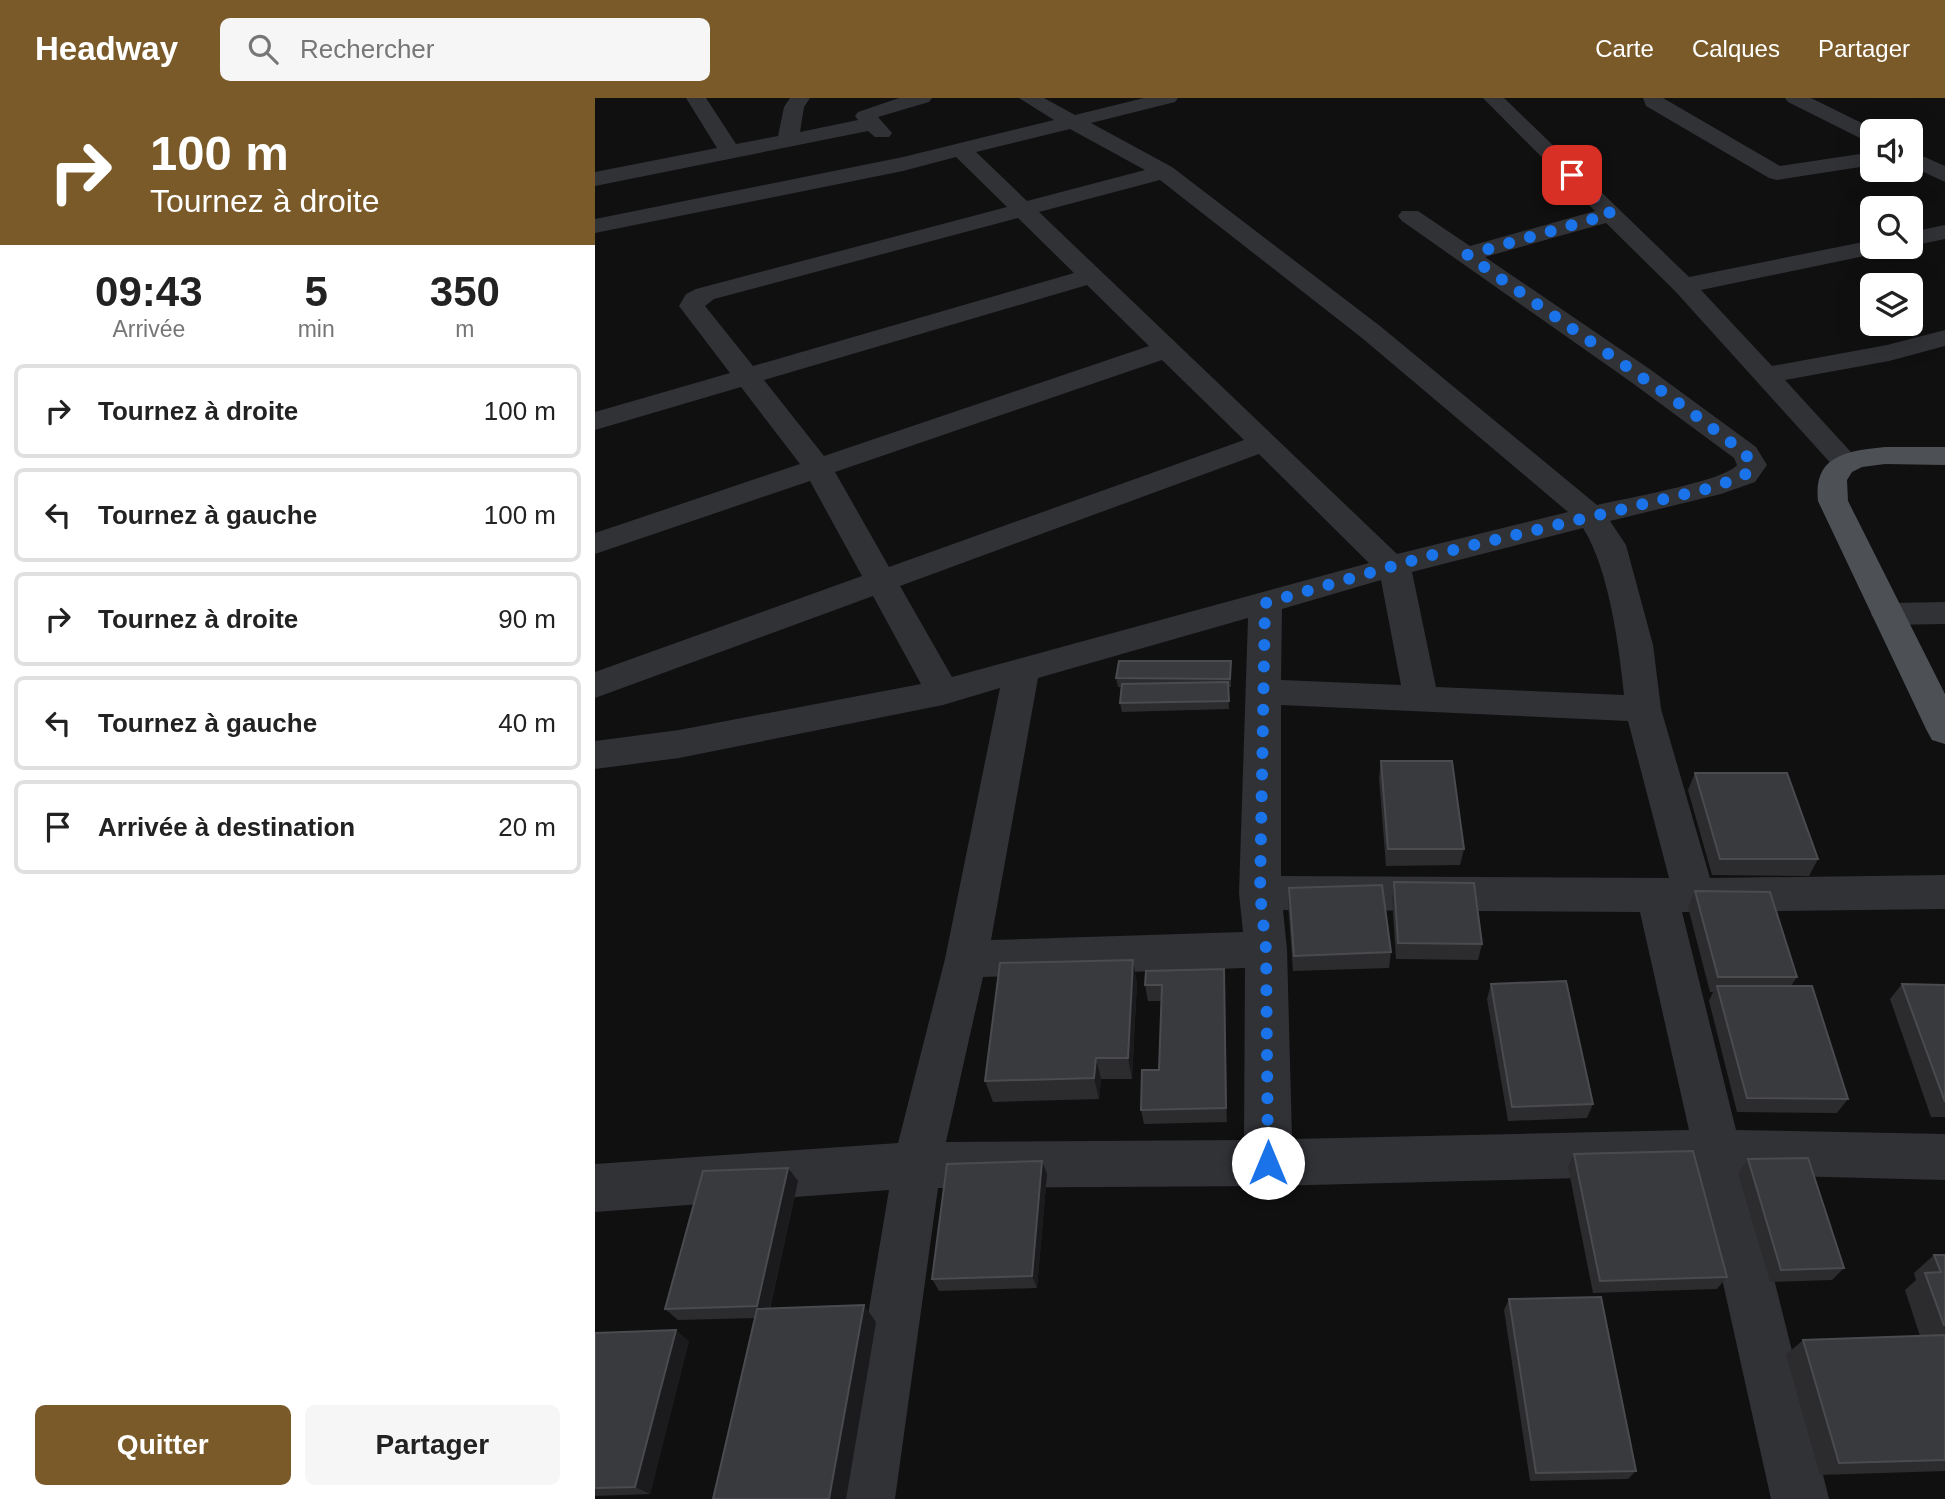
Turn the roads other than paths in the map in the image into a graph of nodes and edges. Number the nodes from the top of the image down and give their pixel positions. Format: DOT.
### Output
graph roads {
  1 [pos="696,98"];
  2 [pos="800,98"];
  3 [pos="922,98"];
  4 [pos="1029,98"];
  5 [pos="1168,98"];
  6 [pos="1493,98"];
  7 [pos="1653,98"];
  8 [pos="1795,98"];
  9 [pos="1073,121"];
  10 [pos="870,124"];
  11 [pos="1860,130"];
  12 [pos="788,140"];
  13 [pos="962,151"];
  14 [pos="730,152"];
  15 [pos="1927,159"];
  16 [pos="1860,160"];
  17 [pos="683,161"];
  18 [pos="915,162"];
  19 [pos="1164,172"];
  20 [pos="1945,175"];
  21 [pos="595,179"];
  22 [pos="709,203"];
  23 [pos="1023,211"];
  24 [pos="1611,214"];
  25 [pos="1410,216"];
  26 [pos="595,226"];
  27 [pos="1945,232"];
  28 [pos="1923,237"];
  29 [pos="1860,250"];
  30 [pos="1467,255"];
  31 [pos="1092,276"];
  32 [pos="1684,286"];
  33 [pos="1945,338"];
  34 [pos="1167,349"];
  35 [pos="1767,374"];
  36 [pos="746,376"];
  37 [pos="595,421"];
  38 [pos="1263,443"];
  39 [pos="1945,456"];
  40 [pos="1845,462"];
  41 [pos="817,466"];
  42 [pos="1591,516"];
  43 [pos="595,544"];
  44 [pos="1395,566"];
  45 [pos="882,580"];
  46 [pos="1265,603"];
  47 [pos="1945,613"];
  48 [pos="1888,614"];
  49 [pos="1022,670"];
  50 [pos="595,685"];
  51 [pos="943,692"];
  52 [pos="1265,692"];
  53 [pos="1421,699"];
  54 [pos="1643,709"];
  55 [pos="1945,731"];
  56 [pos="595,755"];
  57 [pos="1945,892"];
  58 [pos="1260,893"];
  59 [pos="1676,895"];
  60 [pos="1266,949"];
  61 [pos="966,958"];
  62 [pos="1717,1152"];
  63 [pos="1945,1157"];
  64 [pos="1268,1163"];
  65 [pos="917,1165"];
  66 [pos="595,1188"];
  67 [pos="866,1499"];
  68 [pos="1800,1499"];
  1 -- 14 [label="street"];
  2 -- 12 [label="street"];
  3 -- 10 [label="street"];
  4 -- 9 [label="street"];
  5 -- 9 [label="street"];
  6 -- 24 [label="street"];
  7 -- 16 [label="street"];
  8 -- 11 [label="street"];
  9 -- 13 [label="street"];
  9 -- 19 [label="street"];
  10 -- 12 [label="street"];
  10 -- 18 [label="street"];
  12 -- 14 [label="street"];
  13 -- 18 [label="street"];
  13 -- 23 [label="street"];
  14 -- 17 [label="street"];
  15 -- 20 [label="street"];
  17 -- 21 [label="street"];
  17 -- 22 [label="street"];
  18 -- 22 [label="street"];
  19 -- 23 [label="street"];
  19 -- 42 [label="street"];
  22 -- 26 [label="street"];
  23 -- 31 [label="street"];
  23 -- 36 [label="street"];
  24 -- 30 [label="street"];
  24 -- 32 [label="street"];
  25 -- 30 [label="street"];
  27 -- 28 [label="street"];
  29 -- 32 [label="street"];
  30 -- 42 [label="street"];
  31 -- 34 [label="street"];
  31 -- 36 [label="street"];
  32 -- 35 [label="street"];
  33 -- 35 [label="street"];
  34 -- 38 [label="street"];
  34 -- 41 [label="street"];
  35 -- 40 [label="street"];
  36 -- 37 [label="street"];
  36 -- 41 [label="street"];
  38 -- 44 [label="street"];
  38 -- 45 [label="street"];
  39 -- 40 [label="main road"];
  40 -- 48 [label="main road"];
  41 -- 43 [label="street"];
  41 -- 45 [label="street"];
  42 -- 44 [label="street"];
  42 -- 54 [label="street"];
  44 -- 46 [label="street"];
  44 -- 53 [label="street"];
  45 -- 50 [label="street"];
  45 -- 51 [label="street"];
  46 -- 49 [label="street"];
  46 -- 52 [label="street"];
  47 -- 48 [label="street"];
  48 -- 55 [label="main road"];
  49 -- 51 [label="street"];
  49 -- 61 [label="street"];
  51 -- 56 [label="street"];
  52 -- 53 [label="street"];
  52 -- 58 [label="street"];
  53 -- 54 [label="street"];
  54 -- 59 [label="street"];
  57 -- 59 [label="street"];
  58 -- 59 [label="street"];
  58 -- 60 [label="street"];
  59 -- 62 [label="street"];
  60 -- 61 [label="street"];
  60 -- 64 [label="street"];
  61 -- 65 [label="street"];
  62 -- 63 [label="street"];
  62 -- 64 [label="street"];
  62 -- 68 [label="street"];
  64 -- 65 [label="street"];
  65 -- 66 [label="street"];
  65 -- 67 [label="street"];
}
